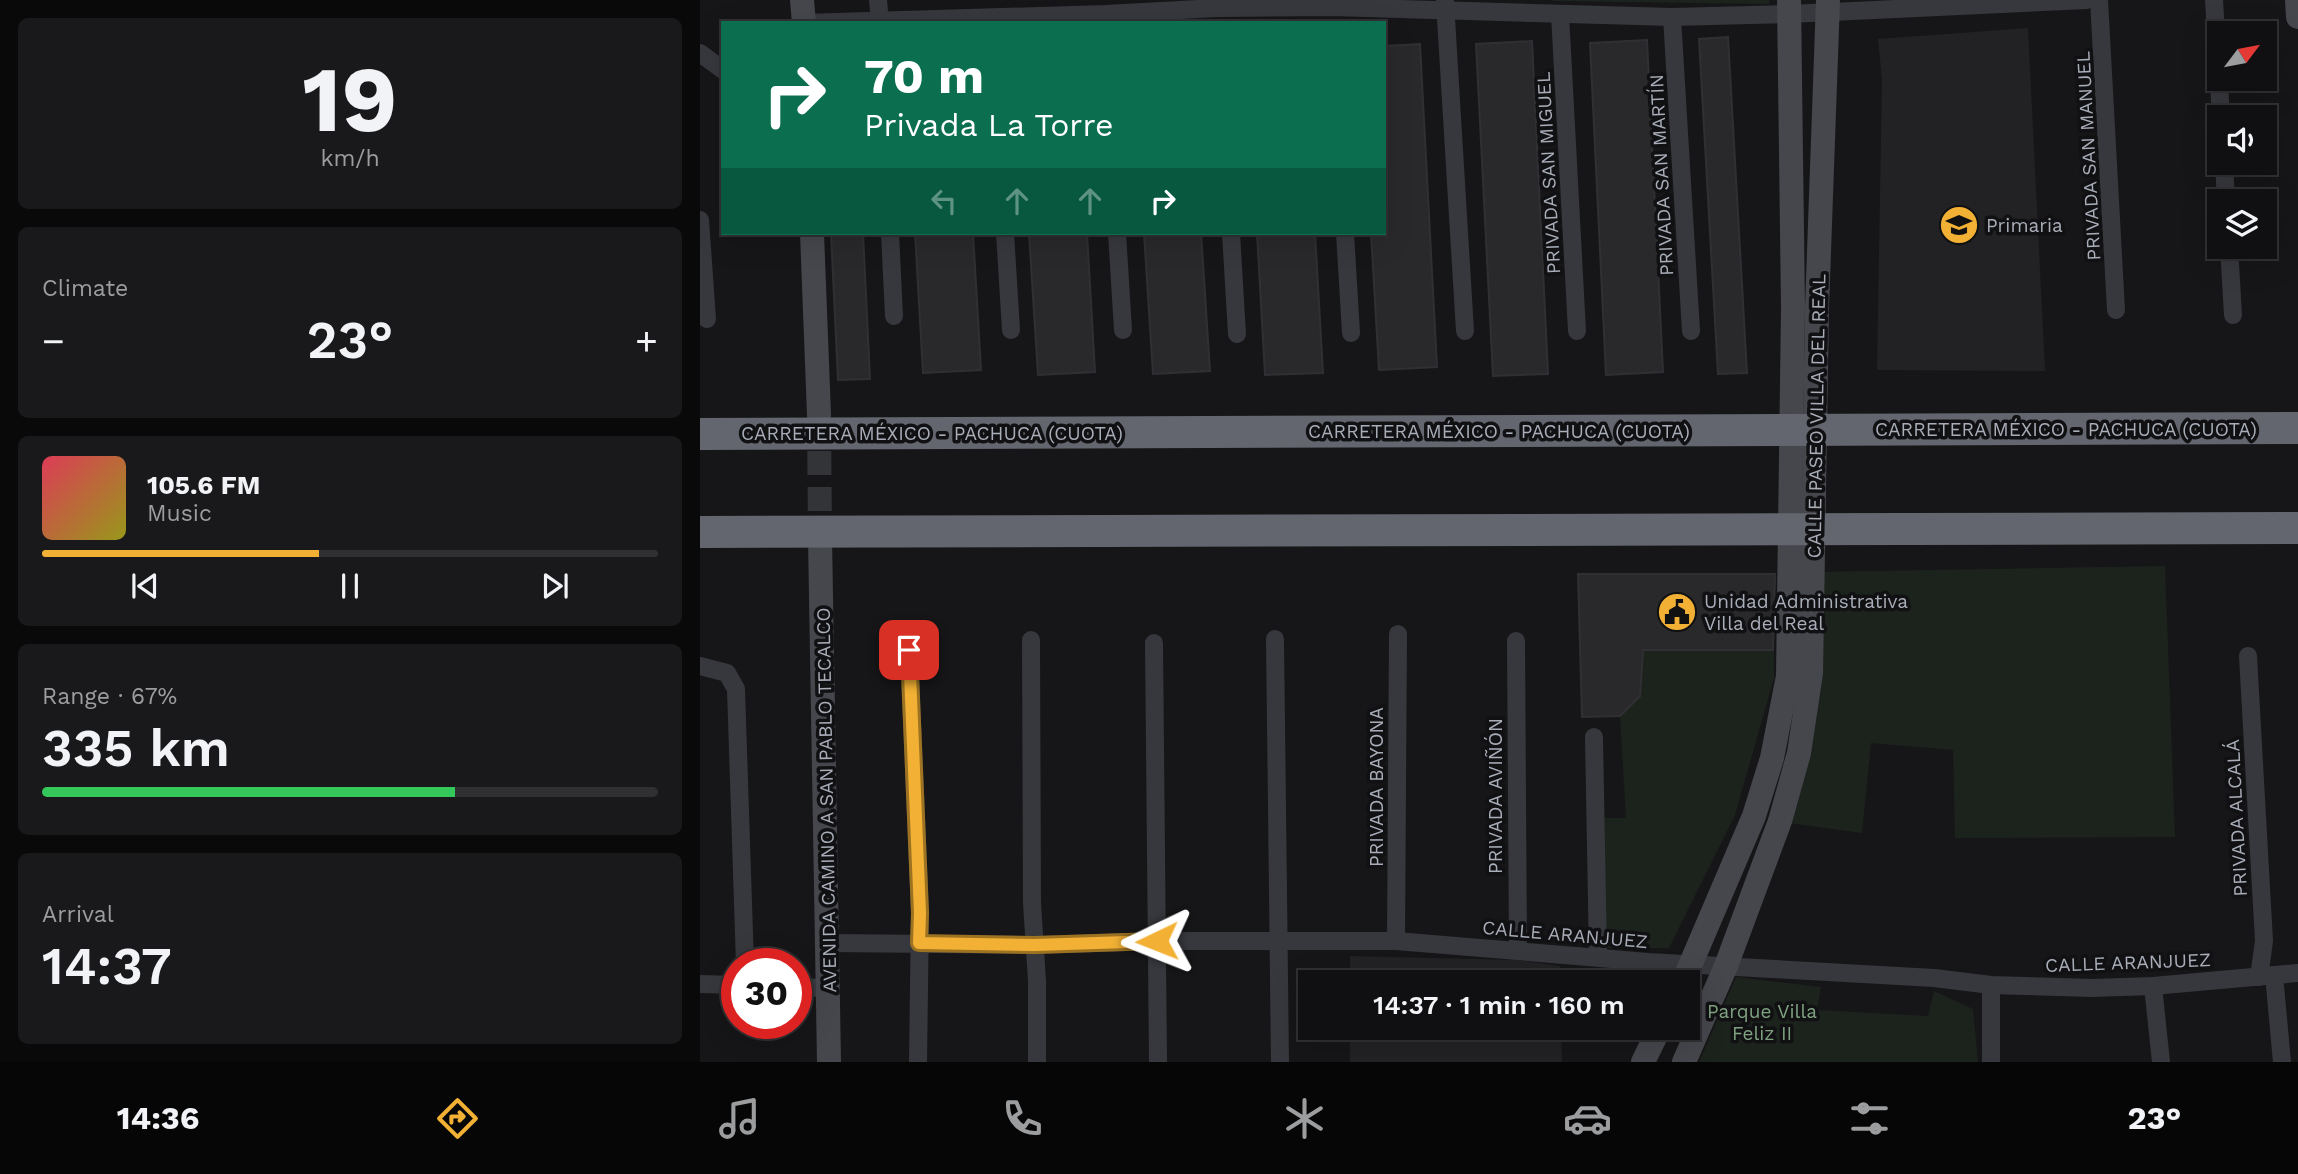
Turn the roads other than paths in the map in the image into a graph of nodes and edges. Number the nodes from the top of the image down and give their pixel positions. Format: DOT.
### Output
graph roads {
  1 [pos="802,0"];
  2 [pos="878,0"];
  3 [pos="2087,0"];
  4 [pos="2099,0"];
  5 [pos="2214,0"];
  6 [pos="2297,0"];
  7 [pos="1446,6"];
  8 [pos="1829,6"];
  9 [pos="1789,7"];
  10 [pos="1218,10"];
  11 [pos="1332,10"];
  12 [pos="1105,12"];
  13 [pos="991,13"];
  14 [pos="1560,14"];
  15 [pos="2298,15"];
  16 [pos="1672,17"];
  17 [pos="804,21"];
  18 [pos="880,21"];
  19 [pos="892,21"];
  20 [pos="700,52"];
  21 [pos="721,68"];
  22 [pos="2220,105"];
  23 [pos="700,220"];
  24 [pos="812,235"];
  25 [pos="890,235"];
  26 [pos="1005,235"];
  27 [pos="1117,235"];
  28 [pos="1231,235"];
  29 [pos="1345,235"];
  30 [pos="2230,259"];
  31 [pos="1805,308"];
  32 [pos="2116,310"];
  33 [pos="2233,314"];
  34 [pos="894,316"];
  35 [pos="707,319"];
  36 [pos="1011,330"];
  37 [pos="1123,330"];
  38 [pos="1465,331"];
  39 [pos="1577,331"];
  40 [pos="1691,331"];
  41 [pos="1351,333"];
  42 [pos="1237,334"];
  43 [pos="818,415"];
  44 [pos="2298,428"];
  45 [pos="700,434"];
  46 [pos="2298,528"];
  47 [pos="700,532"];
  48 [pos="820,538"];
  49 [pos="1801,552"];
  50 [pos="1398,634"];
  51 [pos="1275,639"];
  52 [pos="1031,640"];
  53 [pos="1516,641"];
  54 [pos="1154,643"];
  55 [pos="909,650"];
  56 [pos="2248,656"];
  57 [pos="700,666"];
  58 [pos="1594,737"];
  59 [pos="1278,939"];
  60 [pos="1157,941"];
  61 [pos="1396,941"];
  62 [pos="828,943"];
  63 [pos="919,943"];
  64 [pos="1035,945"];
  65 [pos="744,948"];
  66 [pos="1518,951"];
  67 [pos="1598,957"];
  68 [pos="1726,967"];
  69 [pos="1671,970"];
  70 [pos="1689,970"];
  71 [pos="1700,971"];
  72 [pos="2298,973"];
  73 [pos="2267,976"];
  74 [pos="700,984"];
  75 [pos="721,985"];
  76 [pos="1991,985"];
  77 [pos="2153,986"];
  78 [pos="812,988"];
  79 [pos="828,988"];
  80 [pos="1654,1040"];
  81 [pos="829,1062"];
  82 [pos="918,1062"];
  83 [pos="1037,1062"];
  84 [pos="1158,1062"];
  85 [pos="1279,1062"];
  86 [pos="1643,1062"];
  87 [pos="1684,1062"];
  88 [pos="1991,1062"];
  89 [pos="2161,1062"];
  90 [pos="2282,1062"];
  1 -- 17 [label="street"];
  2 -- 18 [label="street"];
  3 -- 8 [label="street"];
  4 -- 32 [label="street, PRIVADA SAN MANUEL"];
  5 -- 22 [label="street"];
  6 -- 15 [label="street"];
  7 -- 11 [label="street"];
  7 -- 14 [label="street"];
  7 -- 38 [label="street"];
  8 -- 9 [label="street"];
  8 -- 31 [label="street, CALLE PASEO VILLA DEL REAL"];
  9 -- 16 [label="street"];
  9 -- 31 [label="street, CALLE PASEO VILLA DEL REAL"];
  10 -- 11 [label="street"];
  10 -- 12 [label="street"];
  12 -- 13 [label="street"];
  13 -- 19 [label="street"];
  14 -- 16 [label="street"];
  14 -- 39 [label="street, PRIVADA SAN MIGUEL"];
  16 -- 40 [label="street, PRIVADA SAN MARTÍN"];
  20 -- 21 [label="street"];
  23 -- 35 [label="street"];
  24 -- 43 [label="street"];
  25 -- 34 [label="street"];
  26 -- 36 [label="street"];
  27 -- 37 [label="street"];
  28 -- 42 [label="street"];
  29 -- 41 [label="street"];
  30 -- 33 [label="street"];
  31 -- 49 [label="street, CALLE PASEO VILLA DEL REAL"];
  44 -- 45 [label="highway, CARRETERA MÉXICO - PACHUCA (CUOTA)"];
  46 -- 47 [label="highway"];
  48 -- 62 [label="street, AVENIDA CAMINO A SAN PABLO TECALCO"];
  49 -- 68 [label="street, CALLE PASEO VILLA DEL REAL"];
  49 -- 70 [label="street, CALLE PASEO VILLA DEL REAL"];
  50 -- 61 [label="street, PRIVADA BAYONA"];
  51 -- 59 [label="street"];
  52 -- 64 [label="street"];
  53 -- 66 [label="street, PRIVADA AVIÑÓN"];
  54 -- 60 [label="street"];
  55 -- 63 [label="street"];
  56 -- 73 [label="street, PRIVADA ALCALÁ"];
  57 -- 65 [label="street"];
  58 -- 67 [label="street"];
  59 -- 60 [label="street, CALLE ARANJUEZ"];
  59 -- 61 [label="street, CALLE ARANJUEZ"];
  59 -- 85 [label="street"];
  60 -- 64 [label="street, CALLE ARANJUEZ"];
  60 -- 84 [label="street"];
  61 -- 66 [label="street, CALLE ARANJUEZ"];
  62 -- 63 [label="street, CALLE ARANJUEZ"];
  62 -- 79 [label="street, AVENIDA CAMINO A SAN PABLO TECALCO"];
  63 -- 64 [label="street, CALLE ARANJUEZ"];
  63 -- 82 [label="street"];
  64 -- 83 [label="street"];
  66 -- 67 [label="street, CALLE ARANJUEZ"];
  67 -- 69 [label="street, CALLE ARANJUEZ"];
  68 -- 71 [label="street, CALLE ARANJUEZ"];
  68 -- 76 [label="street, CALLE ARANJUEZ"];
  68 -- 87 [label="street, CALLE PASEO VILLA DEL REAL"];
  72 -- 73 [label="street, CALLE ARANJUEZ"];
  73 -- 77 [label="street, CALLE ARANJUEZ"];
  73 -- 90 [label="street, PRIVADA ALCALÁ"];
  74 -- 75 [label="street"];
  76 -- 77 [label="street, CALLE ARANJUEZ"];
  76 -- 88 [label="street"];
  77 -- 89 [label="street"];
  78 -- 79 [label="street"];
  79 -- 81 [label="street, AVENIDA CAMINO A SAN PABLO TECALCO"];
  80 -- 86 [label="street"];
}
